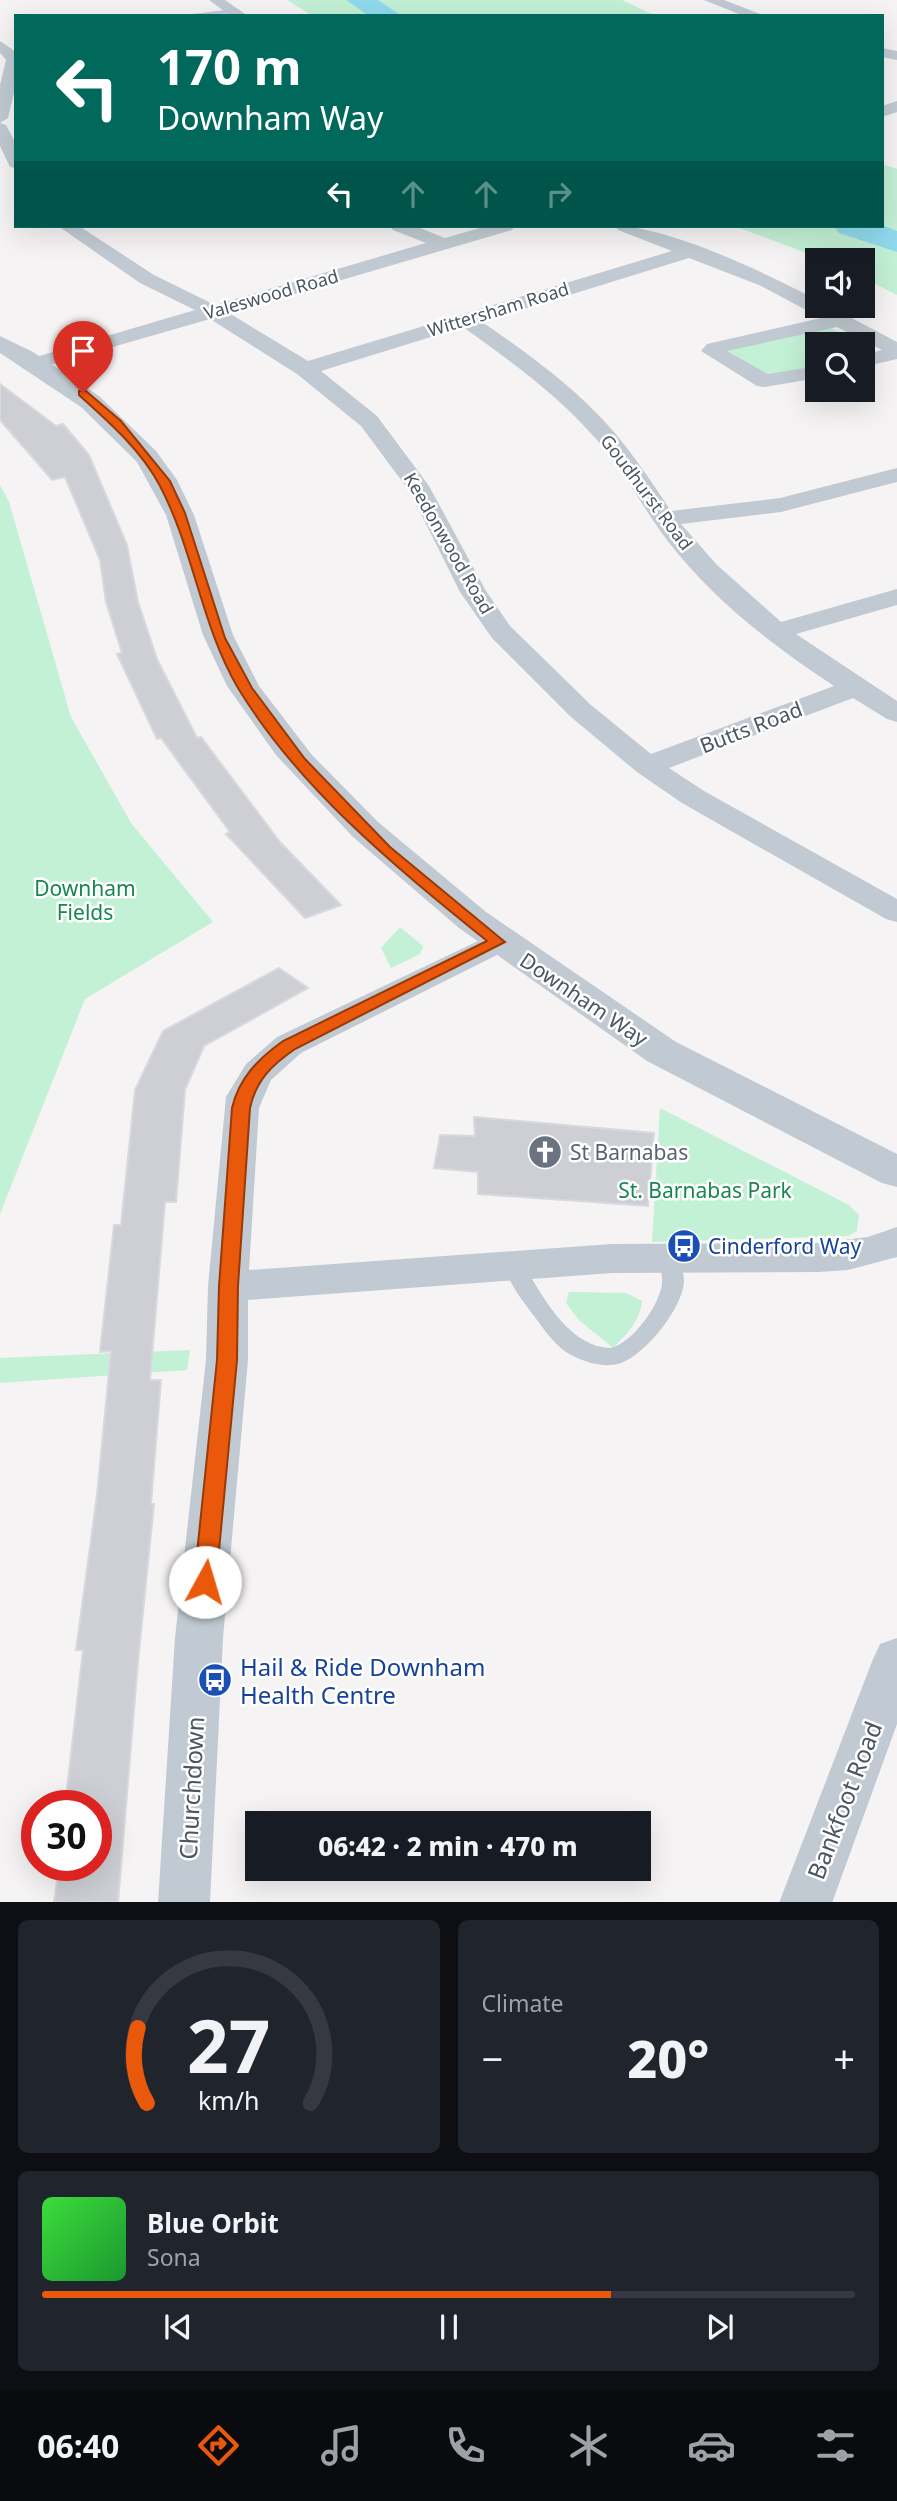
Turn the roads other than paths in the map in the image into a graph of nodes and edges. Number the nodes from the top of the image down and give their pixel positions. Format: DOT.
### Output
graph roads {
  1 [pos="216,0"];
  2 [pos="710,0"];
  3 [pos="237,13"];
  4 [pos="752,14"];
  5 [pos="0,45"];
  6 [pos="14,58"];
  7 [pos="14,63"];
  8 [pos="0,118"];
  9 [pos="0,128"];
  10 [pos="14,159"];
  11 [pos="70,228"];
  12 [pos="404,228"];
  13 [pos="499,228"];
  14 [pos="629,228"];
  15 [pos="444,244"];
  16 [pos="692,251"];
  17 [pos="212,311"];
  18 [pos="465,319"];
  19 [pos="839,320"];
  20 [pos="0,343"];
  21 [pos="897,352"];
  22 [pos="875,358"];
  23 [pos="36,363"];
  24 [pos="305,369"];
  25 [pos="805,374"];
  26 [pos="897,475"];
  27 [pos="666,519"];
  28 [pos="897,597"];
  29 [pos="774,632"];
  30 [pos="855,688"];
  31 [pos="897,713"];
  32 [pos="647,766"];
  33 [pos="897,912"];
  34 [pos="497,942"];
  35 [pos="897,1172"];
  36 [pos="897,1241"];
  37 [pos="668,1256"];
  38 [pos="514,1265"];
  39 [pos="228,1286"];
  40 [pos="897,1659"];
  41 [pos="184,1902"];
  42 [pos="805,1902"];
  1 -- 3 [label="street"];
  2 -- 4 [label="street"];
  5 -- 6 [label="street"];
  7 -- 8 [label="street"];
  9 -- 10 [label="street"];
  11 -- 17 [label="street, Keedonwood Road"];
  12 -- 15 [label="street"];
  13 -- 15 [label="street, Valeswood Road"];
  14 -- 16 [label="street"];
  15 -- 17 [label="street, Valeswood Road"];
  16 -- 18 [label="street, Wittersham Road"];
  16 -- 19 [label="street"];
  17 -- 23 [label="street, Valeswood Road"];
  17 -- 24 [label="street, Keedonwood Road"];
  18 -- 24 [label="street, Wittersham Road"];
  18 -- 27 [label="street, Goudhurst Road"];
  19 -- 21 [label="street"];
  19 -- 25 [label="street"];
  20 -- 23 [label="street, Downham Way"];
  21 -- 22 [label="street"];
  23 -- 34 [label="street, Downham Way"];
  24 -- 32 [label="street, Keedonwood Road"];
  26 -- 27 [label="street"];
  27 -- 29 [label="street, Goudhurst Road"];
  28 -- 29 [label="street"];
  29 -- 30 [label="street, Goudhurst Road"];
  30 -- 31 [label="street, Goudhurst Road"];
  30 -- 32 [label="street, Butts Road"];
  32 -- 33 [label="street, Keedonwood Road"];
  34 -- 35 [label="street, Downham Way"];
  34 -- 39 [label="street, Churchdown"];
  36 -- 37 [label="street"];
  37 -- 38 [label="street"];
  37 -- 38 [label="lane"];
  38 -- 39 [label="street"];
  39 -- 41 [label="street, Churchdown"];
  40 -- 42 [label="street, Bankfoot Road"];
}
